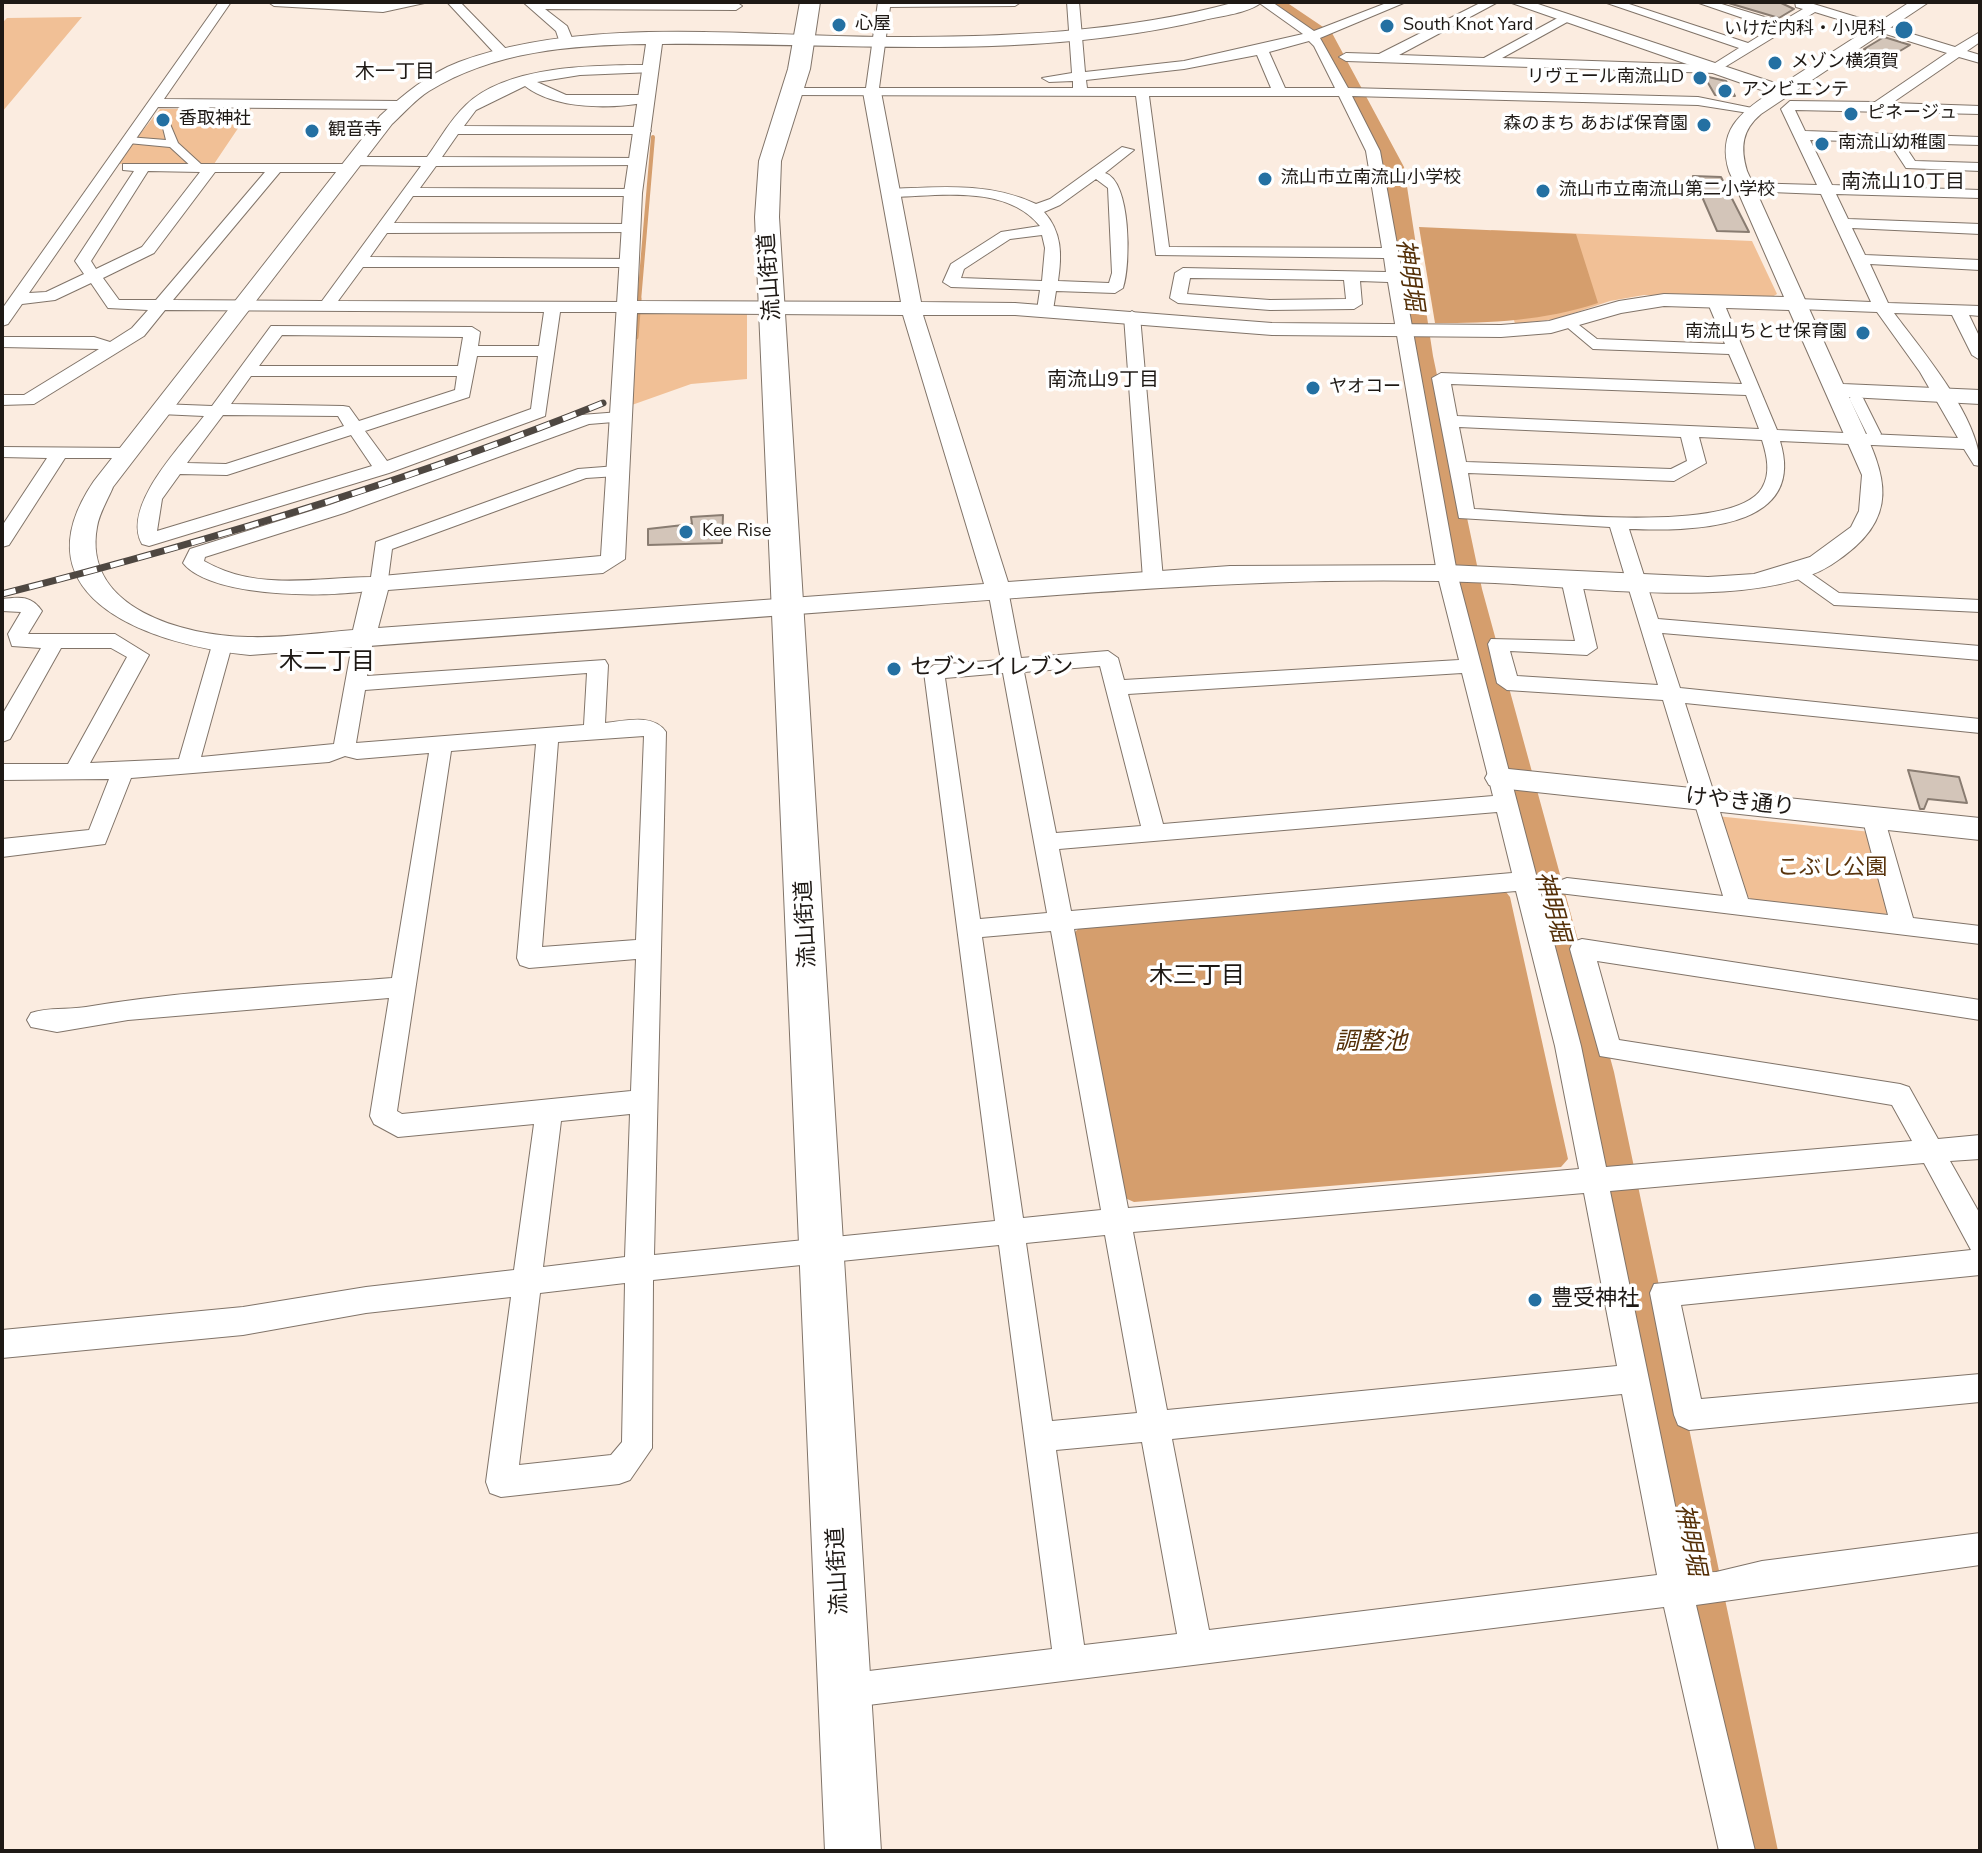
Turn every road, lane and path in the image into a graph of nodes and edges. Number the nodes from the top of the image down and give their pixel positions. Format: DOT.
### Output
graph roads {
  1 [pos="225,2"];
  2 [pos="274,2"];
  3 [pos="423,2"];
  4 [pos="453,2"];
  5 [pos="810,2"];
  6 [pos="1015,2"];
  7 [pos="1073,2"];
  8 [pos="1254,2"];
  9 [pos="1264,2"];
  10 [pos="1284,2"];
  11 [pos="1400,2"];
  12 [pos="1492,2"];
  13 [pos="1517,2"];
  14 [pos="1610,2"];
  15 [pos="1702,2"];
  16 [pos="1794,2"];
  17 [pos="884,3"];
  18 [pos="305,4"];
  19 [pos="534,4"];
  20 [pos="736,4"];
  21 [pos="1908,4"];
  22 [pos="1813,8"];
  23 [pos="1565,18"];
  24 [pos="1783,27"];
  25 [pos="1880,29"];
  26 [pos="1329,31"];
  27 [pos="1075,36"];
  28 [pos="1980,36"];
  29 [pos="1313,37"];
  30 [pos="655,40"];
  31 [pos="726,41"];
  32 [pos="804,41"];
  33 [pos="878,42"];
  34 [pos="567,43"];
  35 [pos="1749,47"];
  36 [pos="1261,50"];
  37 [pos="1957,52"];
  38 [pos="504,55"];
  39 [pos="1346,57"];
  40 [pos="1382,58"];
  41 [pos="1980,59"];
  42 [pos="1486,61"];
  43 [pos="1564,64"];
  44 [pos="649,69"];
  45 [pos="1715,69"];
  46 [pos="1078,76"];
  47 [pos="527,81"];
  48 [pos="873,85"];
  49 [pos="793,92"];
  50 [pos="1784,92"];
  51 [pos="1080,93"];
  52 [pos="1142,93"];
  53 [pos="1356,93"];
  54 [pos="1281,94"];
  55 [pos="1576,97"];
  56 [pos="644,99"];
  57 [pos="156,103"];
  58 [pos="399,105"];
  59 [pos="1879,106"];
  60 [pos="1755,110"];
  61 [pos="1980,110"];
  62 [pos="166,126"];
  63 [pos="451,130"];
  64 [pos="644,131"];
  65 [pos="1800,135"];
  66 [pos="1893,138"];
  67 [pos="128,140"];
  68 [pos="1980,141"];
  69 [pos="173,144"];
  70 [pos="1127,150"];
  71 [pos="430,162"];
  72 [pos="638,162"];
  73 [pos="352,164"];
  74 [pos="110,167"];
  75 [pos="144,167"];
  76 [pos="204,167"];
  77 [pos="277,167"];
  78 [pos="1980,167"];
  79 [pos="1095,174"];
  80 [pos="1746,187"];
  81 [pos="1825,189"];
  82 [pos="409,192"];
  83 [pos="633,193"];
  84 [pos="890,193"];
  85 [pos="1980,194"];
  86 [pos="1035,210"];
  87 [pos="1842,223"];
  88 [pos="382,228"];
  89 [pos="631,229"];
  90 [pos="1980,229"];
  91 [pos="1049,230"];
  92 [pos="1391,253"];
  93 [pos="1857,259"];
  94 [pos="358,262"];
  95 [pos="629,264"];
  96 [pos="1980,265"];
  97 [pos="92,276"];
  98 [pos="1352,276"];
  99 [pos="1395,277"];
  100 [pos="1049,283"];
  101 [pos="17,299"];
  102 [pos="1715,301"];
  103 [pos="161,304"];
  104 [pos="1798,304"];
  105 [pos="242,305"];
  106 [pos="327,305"];
  107 [pos="387,305"];
  108 [pos="1270,305"];
  109 [pos="553,306"];
  110 [pos="627,307"];
  111 [pos="773,307"];
  112 [pos="1882,307"];
  113 [pos="912,308"];
  114 [pos="1045,310"];
  115 [pos="1958,310"];
  116 [pos="1980,311"];
  117 [pos="1132,316"];
  118 [pos="2,321"];
  119 [pos="1570,323"];
  120 [pos="1272,329"];
  121 [pos="375,330"];
  122 [pos="1414,331"];
  123 [pos="2,337"];
  124 [pos="112,348"];
  125 [pos="1734,349"];
  126 [pos="472,351"];
  127 [pos="546,351"];
  128 [pos="1980,355"];
  129 [pos="246,371"];
  130 [pos="467,371"];
  131 [pos="1750,390"];
  132 [pos="1846,394"];
  133 [pos="1942,395"];
  134 [pos="1980,397"];
  135 [pos="2,400"];
  136 [pos="160,409"];
  137 [pos="218,410"];
  138 [pos="620,417"];
  139 [pos="1449,421"];
  140 [pos="354,429"];
  141 [pos="1688,431"];
  142 [pos="1768,435"];
  143 [pos="1867,437"];
  144 [pos="1970,444"];
  145 [pos="2,452"];
  146 [pos="59,453"];
  147 [pos="127,453"];
  148 [pos="1980,461"];
  149 [pos="1459,467"];
  150 [pos="175,468"];
  151 [pos="383,469"];
  152 [pos="617,471"];
  153 [pos="28,500"];
  154 [pos="2,502"];
  155 [pos="1617,521"];
  156 [pos="2,541"];
  157 [pos="1799,571"];
  158 [pos="1458,574"];
  159 [pos="1153,579"];
  160 [pos="1571,579"];
  161 [pos="380,583"];
  162 [pos="1635,583"];
  163 [pos="998,590"];
  164 [pos="2,605"];
  165 [pos="1980,606"];
  166 [pos="790,608"];
  167 [pos="1650,625"];
  168 [pos="363,640"];
  169 [pos="53,644"];
  170 [pos="222,645"];
  171 [pos="1980,653"];
  172 [pos="1015,665"];
  173 [pos="1470,666"];
  174 [pos="355,684"];
  175 [pos="1117,688"];
  176 [pos="1671,694"];
  177 [pos="1980,726"];
  178 [pos="594,731"];
  179 [pos="2,734"];
  180 [pos="548,735"];
  181 [pos="441,744"];
  182 [pos="344,748"];
  183 [pos="188,766"];
  184 [pos="75,771"];
  185 [pos="123,771"];
  186 [pos="2,772"];
  187 [pos="1510,785"];
  188 [pos="1703,798"];
  189 [pos="1873,817"];
  190 [pos="1980,829"];
  191 [pos="1154,832"];
  192 [pos="1046,842"];
  193 [pos="2,848"];
  194 [pos="1525,881"];
  195 [pos="1567,887"];
  196 [pos="1738,906"];
  197 [pos="1061,921"];
  198 [pos="1903,926"];
  199 [pos="969,929"];
  200 [pos="1980,935"];
  201 [pos="650,948"];
  202 [pos="403,987"];
  203 [pos="1980,1010"];
  204 [pos="40,1020"];
  205 [pos="645,1101"];
  206 [pos="549,1111"];
  207 [pos="1980,1147"];
  208 [pos="1932,1151"];
  209 [pos="1609,1179"];
  210 [pos="1118,1221"];
  211 [pos="1011,1233"];
  212 [pos="1980,1241"];
  213 [pos="824,1252"];
  214 [pos="1980,1262"];
  215 [pos="638,1269"];
  216 [pos="528,1281"];
  217 [pos="2,1344"];
  218 [pos="1634,1379"];
  219 [pos="1980,1388"];
  220 [pos="1156,1427"];
  221 [pos="1041,1437"];
  222 [pos="1980,1549"];
  223 [pos="1694,1588"];
  224 [pos="1196,1648"];
  225 [pos="1070,1663"];
  226 [pos="844,1691"];
  227 [pos="853,1851"];
  228 [pos="1737,1851"];
  1 -- 57 [label="street"];
  2 -- 18 [label="street"];
  3 -- 18 [label="street"];
  4 -- 38 [label="street"];
  5 -- 32 [label="main road, 流山街道"];
  6 -- 17 [label="street"];
  7 -- 27 [label="street"];
  8 -- 27 [label="street"];
  9 -- 29 [label="street"];
  10 -- 26 [label="street"];
  11 -- 26 [label="street"];
  12 -- 40 [label="street"];
  13 -- 23 [label="street"];
  14 -- 35 [label="street"];
  15 -- 24 [label="street"];
  16 -- 22 [label="street"];
  17 -- 33 [label="street"];
  19 -- 20 [label="street"];
  19 -- 34 [label="street"];
  20 -- 31 [label="street"];
  21 -- 25 [label="street"];
  22 -- 24 [label="street"];
  22 -- 25 [label="street"];
  23 -- 42 [label="street"];
  23 -- 45 [label="street"];
  24 -- 35 [label="street"];
  25 -- 37 [label="street"];
  25 -- 50 [label="street"];
  26 -- 29 [label="street"];
  26 -- 39 [label="street"];
  27 -- 33 [label="street"];
  27 -- 46 [label="street"];
  28 -- 37 [label="street"];
  29 -- 36 [label="street"];
  29 -- 53 [label="street"];
  30 -- 31 [label="street"];
  30 -- 34 [label="street"];
  30 -- 44 [label="street"];
  31 -- 32 [label="street"];
  32 -- 33 [label="street"];
  32 -- 49 [label="main road, 流山街道"];
  33 -- 48 [label="street"];
  34 -- 38 [label="street"];
  35 -- 45 [label="street"];
  36 -- 46 [label="street"];
  36 -- 54 [label="street"];
  37 -- 41 [label="street"];
  37 -- 59 [label="street"];
  38 -- 58 [label="street"];
  39 -- 40 [label="street"];
  39 -- 53 [label="street"];
  40 -- 42 [label="street"];
  42 -- 43 [label="street"];
  43 -- 45 [label="street"];
  43 -- 55 [label="street"];
  44 -- 47 [label="street"];
  44 -- 56 [label="street"];
  45 -- 50 [label="street"];
  46 -- 48 [label="street"];
  46 -- 51 [label="street"];
  47 -- 56 [label="street"];
  47 -- 63 [label="street"];
  48 -- 49 [label="street"];
  48 -- 51 [label="street"];
  48 -- 84 [label="street"];
  49 -- 111 [label="main road, 流山街道"];
  50 -- 60 [label="street"];
  51 -- 52 [label="street"];
  52 -- 54 [label="street"];
  52 -- 92 [label="street"];
  53 -- 54 [label="street"];
  53 -- 55 [label="street"];
  53 -- 92 [label="street"];
  55 -- 60 [label="street"];
  56 -- 64 [label="street"];
  57 -- 58 [label="street"];
  57 -- 67 [label="street"];
  58 -- 73 [label="street"];
  59 -- 61 [label="street"];
  59 -- 65 [label="street"];
  60 -- 80 [label="street"];
  62 -- 69 [label="street"];
  63 -- 64 [label="street"];
  63 -- 71 [label="street"];
  64 -- 72 [label="street"];
  65 -- 66 [label="street"];
  65 -- 81 [label="street"];
  66 -- 68 [label="street"];
  66 -- 78 [label="street"];
  67 -- 69 [label="street"];
  67 -- 74 [label="street"];
  69 -- 76 [label="street"];
  70 -- 79 [label="street"];
  71 -- 72 [label="street"];
  71 -- 73 [label="street"];
  71 -- 82 [label="street"];
  72 -- 83 [label="street"];
  73 -- 77 [label="street"];
  73 -- 105 [label="street"];
  74 -- 75 [label="street"];
  74 -- 101 [label="street"];
  75 -- 76 [label="street"];
  75 -- 97 [label="street"];
  76 -- 77 [label="street"];
  76 -- 97 [label="street"];
  77 -- 103 [label="street"];
  79 -- 86 [label="street"];
  79 -- 100 [label="street"];
  80 -- 81 [label="street"];
  80 -- 104 [label="street"];
  81 -- 85 [label="street"];
  81 -- 87 [label="street"];
  82 -- 83 [label="street"];
  82 -- 88 [label="street"];
  83 -- 89 [label="street"];
  84 -- 86 [label="street"];
  84 -- 113 [label="street"];
  86 -- 91 [label="street"];
  87 -- 90 [label="street"];
  87 -- 93 [label="street"];
  88 -- 89 [label="street"];
  88 -- 94 [label="street"];
  89 -- 95 [label="street"];
  91 -- 100 [label="street"];
  91 -- 100 [label="street"];
  92 -- 99 [label="street"];
  93 -- 96 [label="street"];
  93 -- 112 [label="street"];
  94 -- 95 [label="street"];
  94 -- 106 [label="street"];
  95 -- 110 [label="street"];
  97 -- 101 [label="street"];
  97 -- 103 [label="street"];
  98 -- 99 [label="street"];
  98 -- 108 [label="street"];
  98 -- 108 [label="street"];
  99 -- 122 [label="street"];
  100 -- 114 [label="street"];
  101 -- 118 [label="street"];
  102 -- 104 [label="street"];
  102 -- 119 [label="street"];
  102 -- 125 [label="street"];
  103 -- 105 [label="street"];
  103 -- 124 [label="street"];
  104 -- 112 [label="street"];
  104 -- 132 [label="street"];
  105 -- 106 [label="street"];
  105 -- 136 [label="street"];
  106 -- 107 [label="street"];
  107 -- 109 [label="street"];
  107 -- 121 [label="street"];
  108 -- 120 [label="street"];
  109 -- 110 [label="street"];
  109 -- 127 [label="street"];
  110 -- 111 [label="street"];
  110 -- 138 [label="street"];
  111 -- 113 [label="street"];
  111 -- 166 [label="main road, 流山街道"];
  112 -- 115 [label="street"];
  112 -- 133 [label="street"];
  113 -- 114 [label="street"];
  113 -- 163 [label="street"];
  114 -- 117 [label="street"];
  115 -- 116 [label="street"];
  115 -- 128 [label="street"];
  117 -- 120 [label="street"];
  117 -- 159 [label="street"];
  119 -- 122 [label="street"];
  119 -- 125 [label="street"];
  120 -- 122 [label="street"];
  121 -- 126 [label="street"];
  121 -- 129 [label="street"];
  122 -- 158 [label="street"];
  123 -- 124 [label="street"];
  124 -- 135 [label="street"];
  125 -- 131 [label="street"];
  126 -- 127 [label="street"];
  126 -- 130 [label="street"];
  127 -- 151 [label="street"];
  129 -- 130 [label="street"];
  129 -- 137 [label="street"];
  130 -- 140 [label="street"];
  131 -- 139 [label="street"];
  131 -- 142 [label="street"];
  132 -- 133 [label="street"];
  132 -- 143 [label="street"];
  133 -- 134 [label="street"];
  133 -- 144 [label="street"];
  136 -- 137 [label="street"];
  136 -- 147 [label="street"];
  137 -- 140 [label="street"];
  137 -- 150 [label="street"];
  138 -- 152 [label="street"];
  138 -- 161 [label="street"];
  139 -- 141 [label="street"];
  139 -- 149 [label="street"];
  140 -- 150 [label="street"];
  140 -- 151 [label="street"];
  141 -- 142 [label="street"];
  141 -- 149 [label="street"];
  142 -- 143 [label="street"];
  142 -- 155 [label="street"];
  143 -- 144 [label="street"];
  143 -- 157 [label="street"];
  144 -- 148 [label="street"];
  145 -- 146 [label="street"];
  146 -- 147 [label="street"];
  146 -- 153 [label="street"];
  147 -- 170 [label="street"];
  149 -- 155 [label="street"];
  150 -- 151 [label="street"];
  152 -- 161 [label="street"];
  152 -- 161 [label="street"];
  153 -- 154 [label="street"];
  153 -- 156 [label="street"];
  155 -- 162 [label="street"];
  157 -- 162 [label="street"];
  157 -- 165 [label="street"];
  158 -- 159 [label="street"];
  158 -- 160 [label="street"];
  158 -- 173 [label="street"];
  159 -- 163 [label="street"];
  160 -- 162 [label="street"];
  160 -- 176 [label="street"];
  161 -- 168 [label="street"];
  162 -- 167 [label="street"];
  163 -- 166 [label="street"];
  163 -- 172 [label="street"];
  164 -- 169 [label="street"];
  166 -- 168 [label="street"];
  166 -- 213 [label="main road, 流山街道"];
  167 -- 171 [label="street"];
  167 -- 176 [label="street"];
  168 -- 170 [label="street"];
  168 -- 174 [label="street"];
  169 -- 179 [label="street"];
  169 -- 184 [label="street"];
  170 -- 183 [label="street"];
  172 -- 175 [label="street"];
  172 -- 192 [label="street"];
  172 -- 199 [label="street"];
  173 -- 175 [label="street"];
  173 -- 187 [label="street"];
  174 -- 178 [label="street"];
  174 -- 182 [label="street"];
  175 -- 191 [label="street"];
  176 -- 177 [label="street"];
  176 -- 188 [label="street"];
  178 -- 180 [label="street"];
  178 -- 201 [label="street"];
  180 -- 181 [label="street"];
  180 -- 201 [label="street"];
  181 -- 182 [label="street"];
  181 -- 202 [label="street"];
  182 -- 183 [label="street"];
  183 -- 185 [label="street"];
  184 -- 185 [label="street"];
  184 -- 186 [label="street"];
  185 -- 193 [label="street"];
  187 -- 188 [label="street, けやき通り"];
  187 -- 191 [label="street"];
  187 -- 194 [label="street"];
  188 -- 189 [label="street, けやき通り"];
  188 -- 196 [label="street"];
  189 -- 190 [label="street, けやき通り"];
  189 -- 198 [label="street"];
  191 -- 192 [label="street"];
  192 -- 197 [label="street"];
  194 -- 197 [label="street"];
  194 -- 209 [label="street"];
  195 -- 196 [label="street"];
  196 -- 198 [label="street"];
  197 -- 199 [label="street"];
  197 -- 210 [label="street"];
  198 -- 200 [label="street"];
  199 -- 211 [label="street"];
  201 -- 205 [label="street"];
  202 -- 204 [label="street"];
  202 -- 206 [label="street"];
  203 -- 208 [label="street"];
  205 -- 206 [label="street"];
  205 -- 215 [label="street"];
  206 -- 216 [label="street"];
  207 -- 208 [label="street"];
  208 -- 209 [label="street"];
  208 -- 212 [label="street"];
  209 -- 210 [label="street"];
  209 -- 218 [label="street"];
  210 -- 211 [label="street"];
  210 -- 220 [label="street"];
  211 -- 213 [label="street"];
  211 -- 221 [label="street"];
  213 -- 215 [label="street"];
  213 -- 226 [label="main road, 流山街道"];
  214 -- 219 [label="street"];
  215 -- 216 [label="street"];
  215 -- 216 [label="street"];
  216 -- 217 [label="street"];
  218 -- 220 [label="street"];
  218 -- 223 [label="street"];
  220 -- 221 [label="street"];
  220 -- 224 [label="street"];
  221 -- 225 [label="street"];
  222 -- 223 [label="street"];
  223 -- 224 [label="street"];
  223 -- 228 [label="street"];
  224 -- 225 [label="street"];
  225 -- 226 [label="street"];
  226 -- 227 [label="main road, 流山街道"];
}
